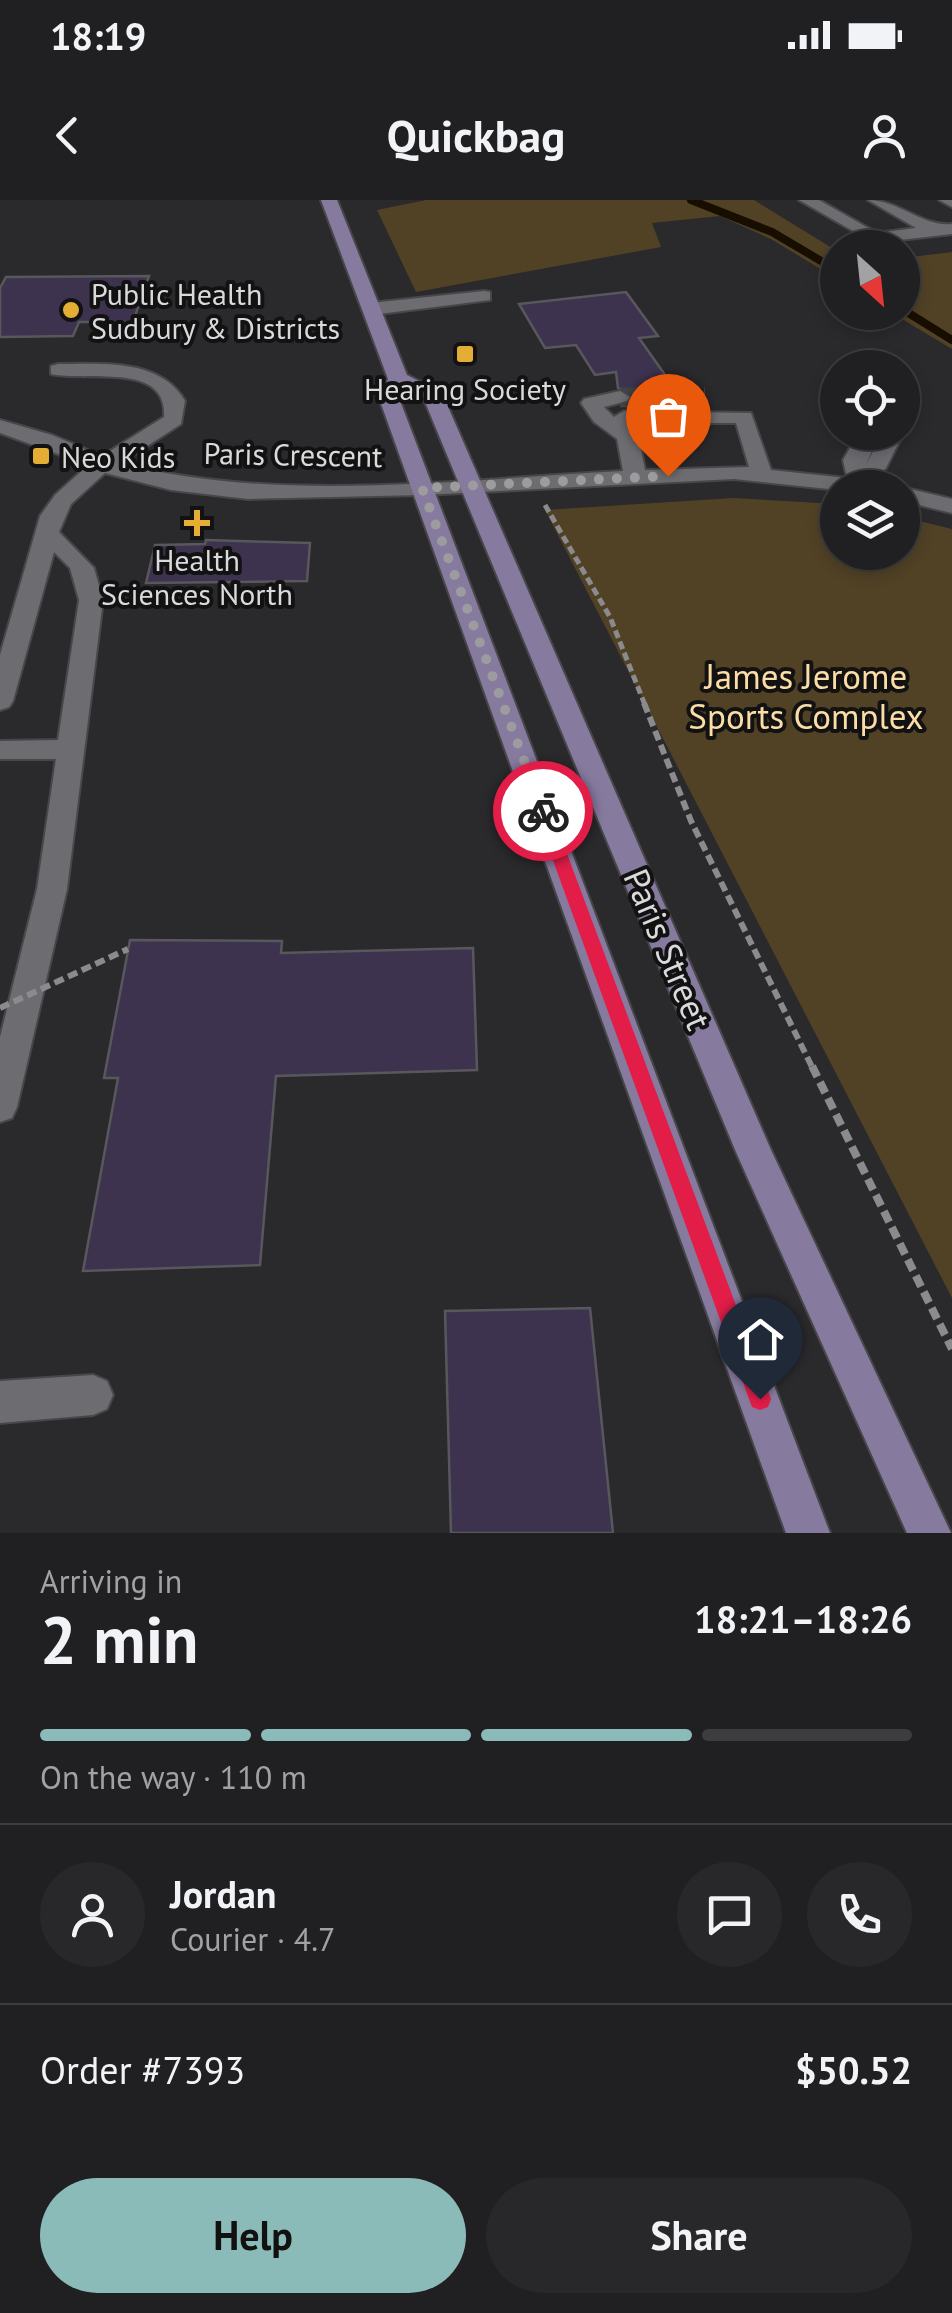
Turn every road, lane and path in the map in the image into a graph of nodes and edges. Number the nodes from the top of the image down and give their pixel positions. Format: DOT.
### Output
graph roads {
  1 [pos="328,200"];
  2 [pos="807,200"];
  3 [pos="876,200"];
  4 [pos="943,230"];
  5 [pos="484,296"];
  6 [pos="370,308"];
  7 [pos="58,370"];
  8 [pos="398,380"];
  9 [pos="620,397"];
  10 [pos="706,397"];
  11 [pos="744,417"];
  12 [pos="0,426"];
  13 [pos="627,436"];
  14 [pos="104,465"];
  15 [pos="762,475"];
  16 [pos="635,477"];
  17 [pos="820,481"];
  18 [pos="532,482"];
  19 [pos="470,485"];
  20 [pos="422,488"];
  21 [pos="920,498"];
  22 [pos="952,506"];
  23 [pos="48,534"];
  24 [pos="0,702"];
  25 [pos="71,748"];
  26 [pos="0,750"];
  27 [pos="128,949"];
  28 [pos="0,1008"];
  29 [pos="0,1107"];
  30 [pos="952,1349"];
  31 [pos="93,1395"];
  32 [pos="0,1402"];
  33 [pos="808,1533"];
  34 [pos="929,1533"];
  1 -- 6 [label="main road, Paris Street"];
  2 -- 4 [label="street"];
  3 -- 4 [label="street"];
  5 -- 6 [label="street"];
  6 -- 8 [label="main road, Paris Street"];
  7 -- 14 [label="street"];
  8 -- 19 [label="main road, Paris Street"];
  8 -- 20 [label="main road, Paris Street"];
  9 -- 13 [label="street"];
  10 -- 11 [label="street"];
  11 -- 13 [label="street"];
  11 -- 15 [label="street"];
  12 -- 14 [label="street, Paris Crescent"];
  13 -- 16 [label="street"];
  14 -- 20 [label="street, Paris Crescent"];
  14 -- 23 [label="street"];
  15 -- 16 [label="street, Paris Crescent"];
  15 -- 17 [label="street, Paris Crescent"];
  16 -- 18 [label="street, Paris Crescent"];
  18 -- 19 [label="street, Paris Crescent"];
  18 -- 30 [label="path"];
  19 -- 20 [label="street, Paris Crescent"];
  19 -- 34 [label="main road, Paris Street"];
  20 -- 33 [label="main road, Paris Street"];
  21 -- 22 [label="street"];
  23 -- 24 [label="street"];
  23 -- 25 [label="street"];
  25 -- 26 [label="street"];
  25 -- 29 [label="street"];
  27 -- 28 [label="path, bridge"];
  31 -- 32 [label="street"];
}
